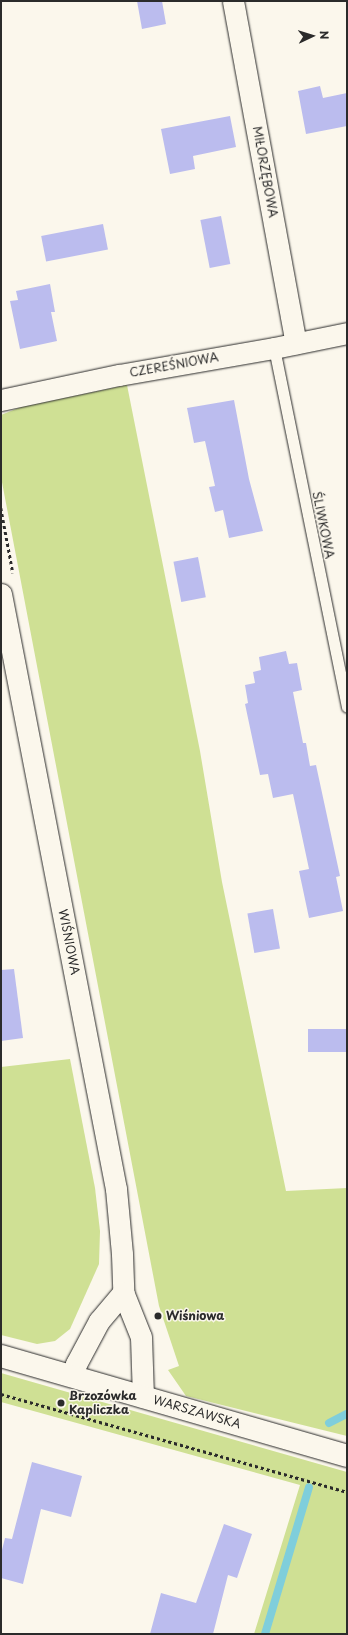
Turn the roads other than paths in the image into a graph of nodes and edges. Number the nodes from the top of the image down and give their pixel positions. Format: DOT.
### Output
graph roads {
  1 [pos="233,1"];
  2 [pos="347,333"];
  3 [pos="296,343"];
  4 [pos="274,348"];
  5 [pos="1,400"];
  6 [pos="1,594"];
  7 [pos="347,707"];
  8 [pos="123,1292"];
  9 [pos="1,1356"];
  10 [pos="72,1376"];
  11 [pos="143,1397"];
  12 [pos="347,1456"];
  1 -- 3 [label="street, MIŁORZĘBOWA"];
  2 -- 3 [label="street, CZEREŚNIOWA"];
  3 -- 4 [label="street, CZEREŚNIOWA"];
  4 -- 5 [label="street, CZEREŚNIOWA"];
  4 -- 7 [label="lane, ŚLIWKOWA"];
  6 -- 8 [label="street, WIŚNIOWA"];
  8 -- 10 [label="street"];
  8 -- 11 [label="street, WIŚNIOWA"];
  9 -- 10 [label="main road, WARSZAWSKA"];
  10 -- 11 [label="main road, WARSZAWSKA"];
  11 -- 12 [label="main road, WARSZAWSKA"];
}
